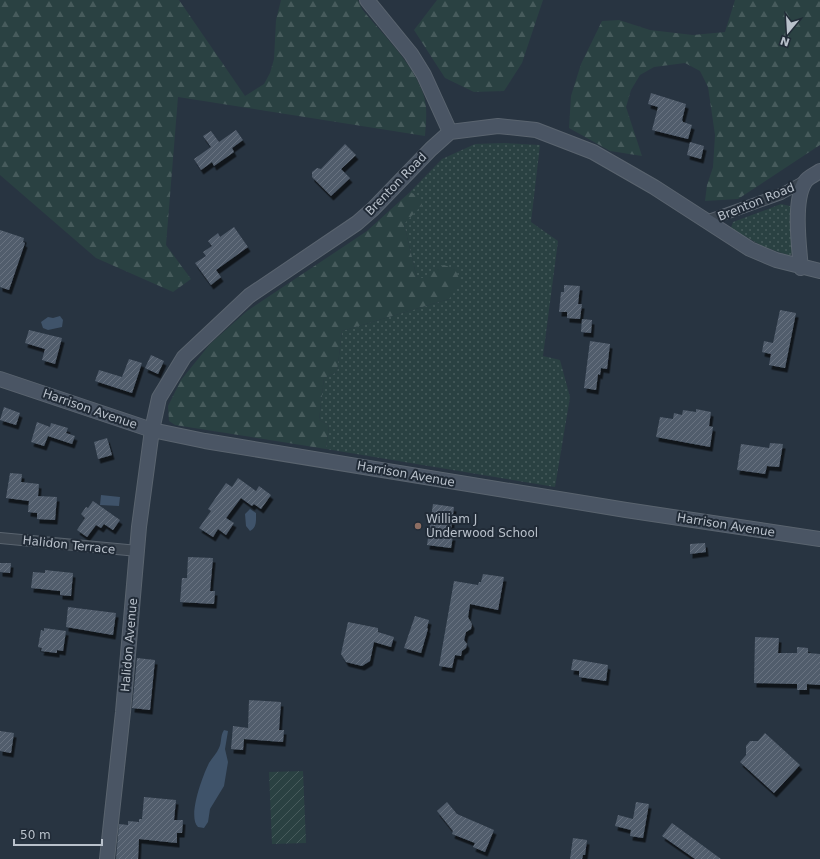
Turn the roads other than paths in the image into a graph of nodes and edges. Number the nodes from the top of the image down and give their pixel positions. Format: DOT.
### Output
graph roads {
  1 [pos="367,0"];
  2 [pos="450,132"];
  3 [pos="820,171"];
  4 [pos="805,181"];
  5 [pos="706,221"];
  6 [pos="801,268"];
  7 [pos="820,272"];
  8 [pos="0,379"];
  9 [pos="152,430"];
  10 [pos="0,538"];
  11 [pos="820,539"];
  12 [pos="138,551"];
  13 [pos="107,859"];
  1 -- 2 [label="street"];
  2 -- 5 [label="street, Brenton Road"];
  2 -- 9 [label="street, Brenton Road"];
  3 -- 4 [label="street, Brenton Road"];
  4 -- 5 [label="street, Brenton Road"];
  4 -- 6 [label="street, Brenton Road"];
  5 -- 6 [label="street, Brenton Road"];
  6 -- 7 [label="street"];
  8 -- 9 [label="street, Harrison Avenue"];
  9 -- 11 [label="street, Harrison Avenue"];
  9 -- 12 [label="street, Halidon Avenue"];
  10 -- 12 [label="street, Halidon Terrace"];
  12 -- 13 [label="street, Halidon Avenue"];
}
